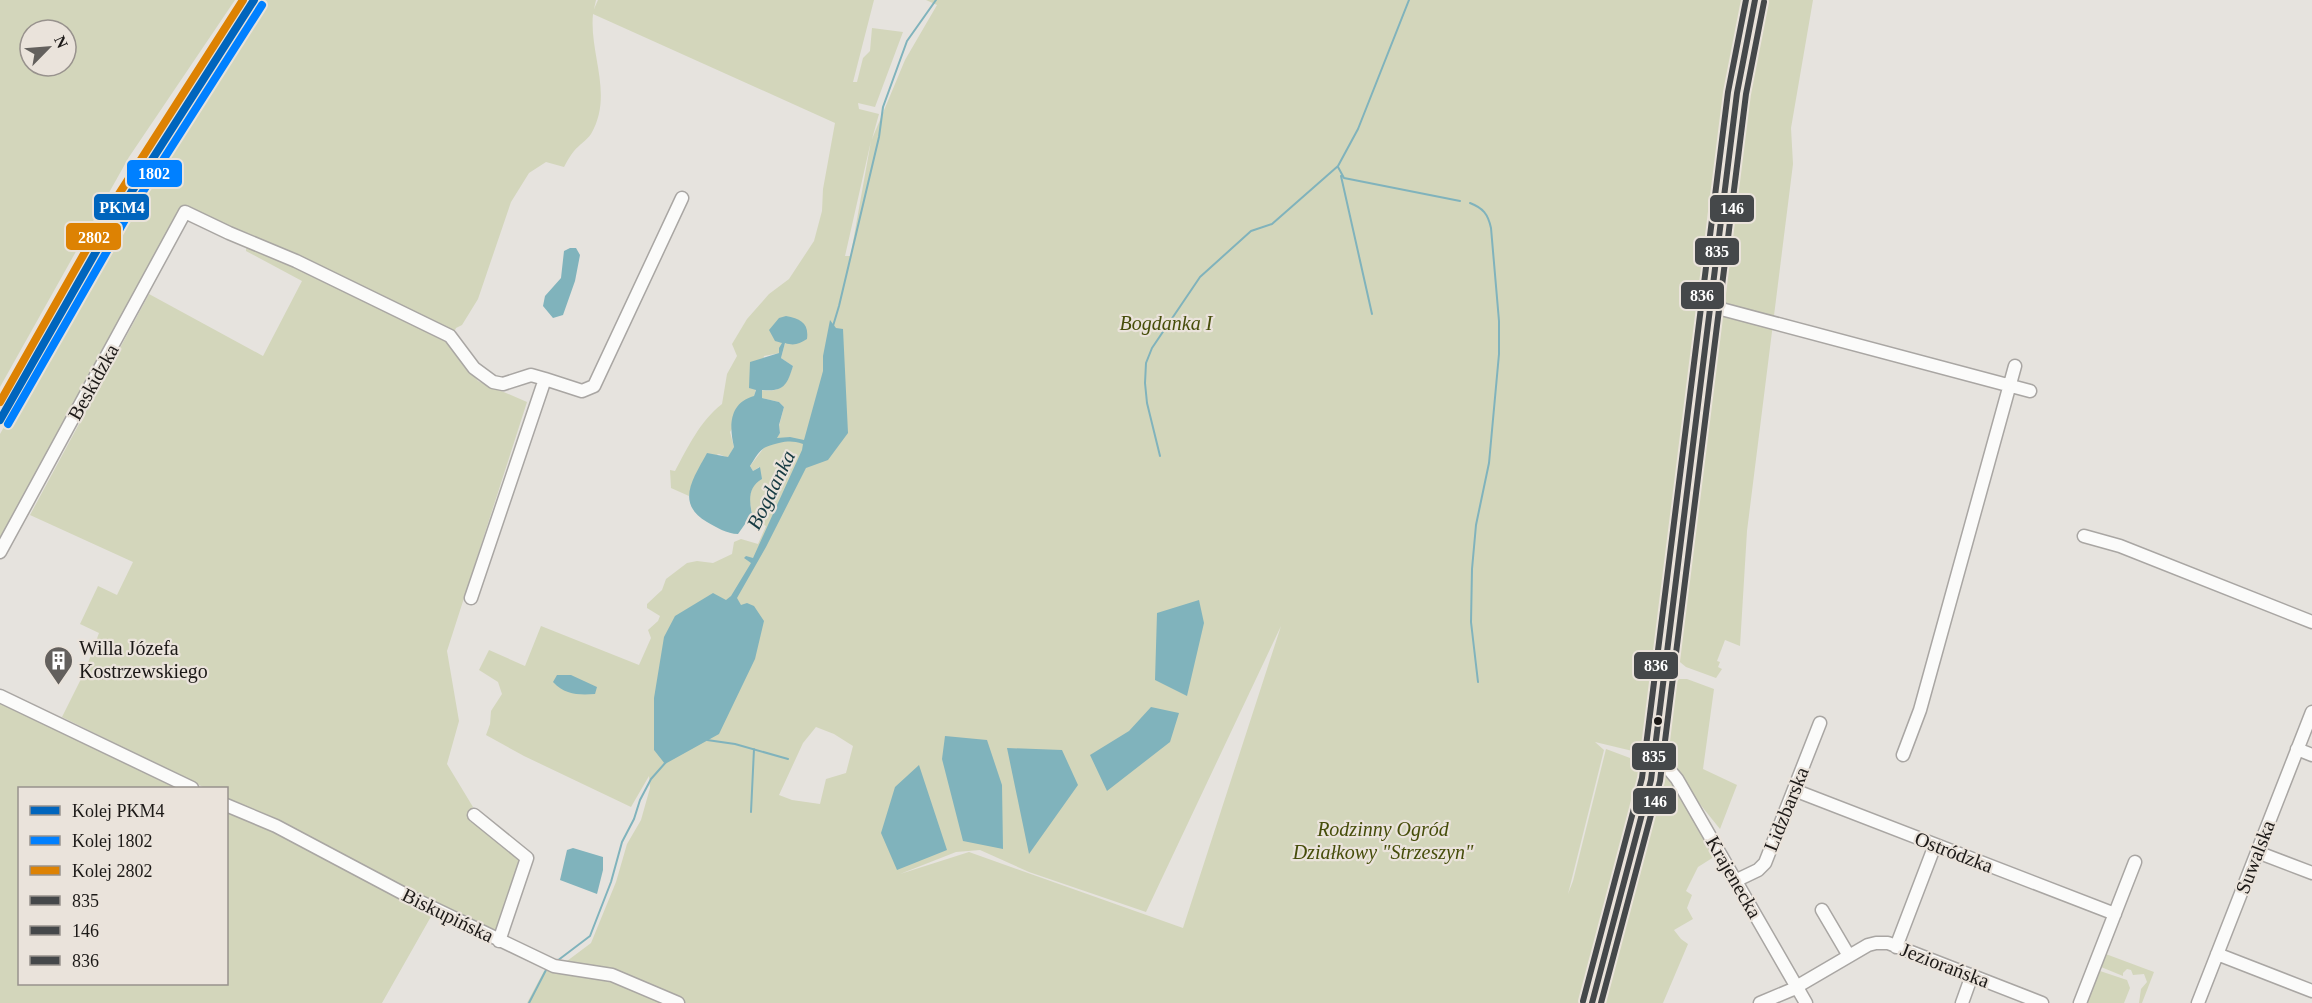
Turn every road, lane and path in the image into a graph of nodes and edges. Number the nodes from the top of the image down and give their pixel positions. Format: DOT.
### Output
graph roads {
  1 [pos="1755,0"];
  2 [pos="682,198"];
  3 [pos="1710,306"];
  4 [pos="2015,366"];
  5 [pos="546,379"];
  6 [pos="2009,385"];
  7 [pos="2030,391"];
  8 [pos="2084,536"];
  9 [pos="0,552"];
  10 [pos="471,598"];
  11 [pos="2312,622"];
  12 [pos="0,696"];
  13 [pos="2312,712"];
  14 [pos="1820,723"];
  15 [pos="2298,749"];
  16 [pos="2312,755"];
  17 [pos="1903,756"];
  18 [pos="1654,759"];
  19 [pos="188,787"];
  20 [pos="1794,790"];
  21 [pos="228,806"];
  22 [pos="474,815"];
  23 [pos="1935,845"];
  24 [pos="2257,852"];
  25 [pos="2135,862"];
  26 [pos="2312,873"];
  27 [pos="1735,881"];
  28 [pos="1822,910"];
  29 [pos="2115,914"];
  30 [pos="499,941"];
  31 [pos="1896,947"];
  32 [pos="2217,954"];
  33 [pos="1849,956"];
  34 [pos="1972,975"];
  35 [pos="1797,987"];
  36 [pos="2312,991"];
  37 [pos="678,1003"];
  38 [pos="1592,1003"];
  39 [pos="1760,1003"];
  40 [pos="1806,1003"];
  41 [pos="1962,1003"];
  42 [pos="2042,1003"];
  43 [pos="2080,1003"];
  44 [pos="2198,1003"];
  1 -- 3 [label="street"];
  2 -- 5 [label="street"];
  3 -- 6 [label="street"];
  3 -- 18 [label="street"];
  4 -- 6 [label="street"];
  5 -- 9 [label="street, Beskidzka"];
  5 -- 10 [label="street"];
  6 -- 7 [label="street"];
  6 -- 17 [label="street"];
  8 -- 11 [label="street"];
  12 -- 19 [label="street"];
  13 -- 15 [label="street, Suwalska"];
  14 -- 20 [label="street, Lidzbarska"];
  15 -- 16 [label="street"];
  15 -- 24 [label="street, Suwalska"];
  18 -- 27 [label="street, Krajenecka"];
  18 -- 38 [label="street"];
  20 -- 23 [label="street, Ostródzka"];
  20 -- 27 [label="street, Lidzbarska"];
  21 -- 30 [label="street, Biskupińska"];
  22 -- 30 [label="street"];
  23 -- 29 [label="street, Ostródzka"];
  23 -- 31 [label="street"];
  24 -- 26 [label="street"];
  24 -- 32 [label="street, Suwalska"];
  25 -- 29 [label="street"];
  27 -- 35 [label="street, Krajenecka"];
  28 -- 33 [label="street"];
  29 -- 43 [label="street"];
  30 -- 37 [label="street, Biskupińska"];
  31 -- 33 [label="street, Jeziorańska"];
  31 -- 34 [label="street, Jeziorańska"];
  32 -- 36 [label="street"];
  32 -- 44 [label="street, Suwalska"];
  33 -- 35 [label="street, Jeziorańska"];
  34 -- 41 [label="street"];
  34 -- 42 [label="street, Jeziorańska"];
  35 -- 39 [label="street, Jeziorańska"];
  35 -- 40 [label="street, Krajenecka"];
}
